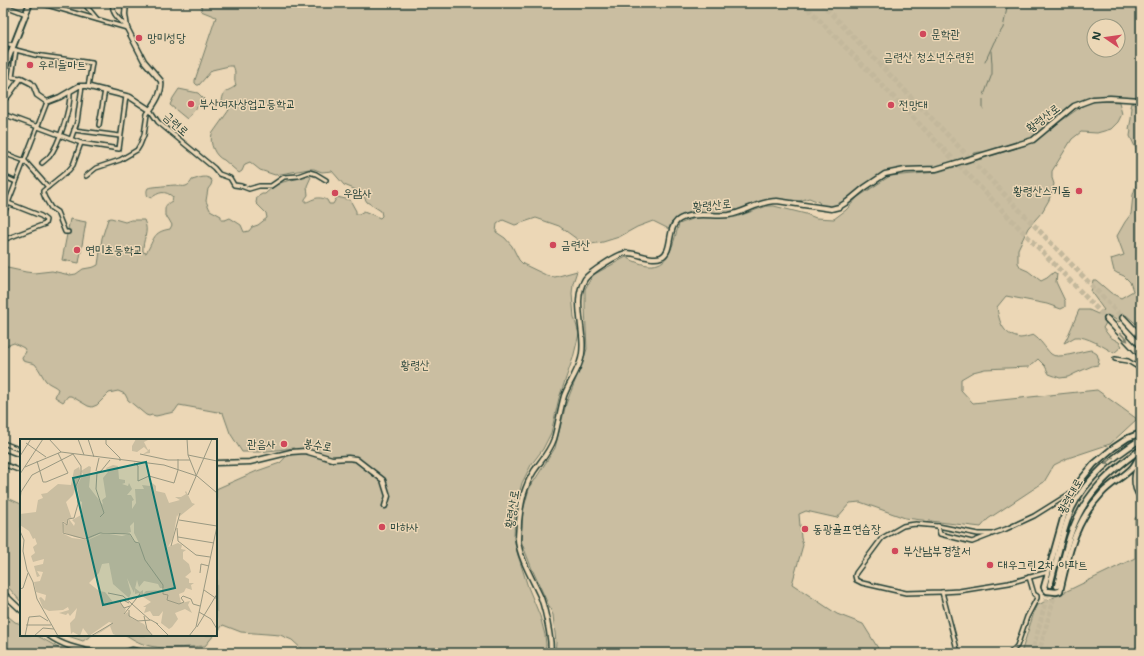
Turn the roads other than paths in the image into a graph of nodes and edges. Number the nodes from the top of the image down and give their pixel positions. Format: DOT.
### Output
graph roads {
  1 [pos="30,3"];
  2 [pos="40,3"];
  3 [pos="86,3"];
  4 [pos="113,3"];
  5 [pos="126,3"];
  6 [pos="3,5"];
  7 [pos="26,14"];
  8 [pos="97,19"];
  9 [pos="127,28"];
  10 [pos="3,43"];
  11 [pos="14,48"];
  12 [pos="3,72"];
  13 [pos="21,78"];
  14 [pos="82,86"];
  15 [pos="88,87"];
  16 [pos="105,90"];
  17 [pos="70,92"];
  18 [pos="126,96"];
  19 [pos="3,100"];
  20 [pos="1141,100"];
  21 [pos="47,102"];
  22 [pos="150,110"];
  23 [pos="3,114"];
  24 [pos="99,125"];
  25 [pos="37,127"];
  26 [pos="74,130"];
  27 [pos="59,135"];
  28 [pos="120,136"];
  29 [pos="71,139"];
  30 [pos="81,143"];
  31 [pos="3,153"];
  32 [pos="24,161"];
  33 [pos="42,163"];
  34 [pos="3,176"];
  35 [pos="86,176"];
  36 [pos="326,180"];
  37 [pos="16,182"];
  38 [pos="48,187"];
  39 [pos="3,201"];
  40 [pos="8,203"];
  41 [pos="3,216"];
  42 [pos="68,232"];
  43 [pos="3,240"];
  44 [pos="1123,318"];
  45 [pos="1106,319"];
  46 [pos="1141,337"];
  47 [pos="1141,355"];
  48 [pos="1115,359"];
  49 [pos="1141,369"];
  50 [pos="1141,433"];
  51 [pos="1128,438"];
  52 [pos="1141,439"];
  53 [pos="3,443"];
  54 [pos="1130,446"];
  55 [pos="3,448"];
  56 [pos="1141,449"];
  57 [pos="20,450"];
  58 [pos="1141,454"];
  59 [pos="20,455"];
  60 [pos="1141,460"];
  61 [pos="1125,461"];
  62 [pos="217,463"];
  63 [pos="3,464"];
  64 [pos="1132,468"];
  65 [pos="20,471"];
  66 [pos="1074,490"];
  67 [pos="1141,497"];
  68 [pos="386,506"];
  69 [pos="938,526"];
  70 [pos="992,534"];
  71 [pos="1048,572"];
  72 [pos="1029,578"];
  73 [pos="1050,585"];
  74 [pos="1057,586"];
  75 [pos="942,592"];
  76 [pos="3,594"];
  77 [pos="20,609"];
  78 [pos="50,636"];
  79 [pos="96,653"];
  80 [pos="123,653"];
  81 [pos="149,653"];
  82 [pos="550,653"];
  83 [pos="958,653"];
  84 [pos="1010,653"];
  1 -- 7 [label="main road"];
  2 -- 8 [label="street"];
  3 -- 8 [label="street"];
  4 -- 9 [label="street"];
  5 -- 9 [label="street"];
  6 -- 7 [label="street"];
  7 -- 11 [label="main road"];
  8 -- 9 [label="street"];
  9 -- 22 [label="street"];
  10 -- 11 [label="street"];
  11 -- 12 [label="main road"];
  11 -- 13 [label="street"];
  11 -- 15 [label="street"];
  13 -- 19 [label="street"];
  13 -- 21 [label="street"];
  14 -- 15 [label="street, 금련로"];
  14 -- 17 [label="street"];
  14 -- 26 [label="street"];
  15 -- 16 [label="street, 금련로"];
  16 -- 18 [label="street, 금련로"];
  16 -- 24 [label="street"];
  17 -- 21 [label="street"];
  17 -- 27 [label="street"];
  18 -- 22 [label="street, 금련로"];
  18 -- 28 [label="street"];
  20 -- 82 [label="street, 황령산로"];
  21 -- 25 [label="street"];
  22 -- 35 [label="street"];
  22 -- 36 [label="street, 금련로"];
  23 -- 25 [label="street"];
  25 -- 27 [label="street"];
  25 -- 32 [label="street"];
  26 -- 28 [label="street"];
  26 -- 29 [label="street"];
  27 -- 29 [label="street"];
  27 -- 33 [label="street"];
  28 -- 30 [label="street"];
  29 -- 30 [label="street"];
  30 -- 38 [label="street"];
  31 -- 32 [label="street"];
  32 -- 37 [label="street"];
  32 -- 38 [label="street"];
  34 -- 37 [label="street"];
  37 -- 40 [label="street"];
  38 -- 42 [label="street"];
  39 -- 40 [label="street"];
  40 -- 41 [label="street"];
  40 -- 43 [label="street"];
  44 -- 46 [label="highway"];
  45 -- 47 [label="highway, one-way"];
  48 -- 49 [label="street"];
  50 -- 51 [label="main road"];
  51 -- 54 [label="main road"];
  51 -- 66 [label="main road"];
  52 -- 54 [label="main road, 황령대로"];
  53 -- 57 [label="street"];
  54 -- 73 [label="main road, 황령대로, one-way"];
  55 -- 59 [label="street"];
  56 -- 61 [label="main road, 황령대로"];
  58 -- 64 [label="main road"];
  60 -- 67 [label="highway"];
  61 -- 64 [label="main road"];
  61 -- 74 [label="main road, 황령대로"];
  62 -- 68 [label="street, 봉수로"];
  63 -- 65 [label="street"];
  64 -- 71 [label="main road"];
  66 -- 70 [label="street"];
  66 -- 71 [label="main road"];
  69 -- 70 [label="street"];
  69 -- 70 [label="street"];
  69 -- 75 [label="street"];
  71 -- 72 [label="street"];
  72 -- 75 [label="street"];
  72 -- 84 [label="street"];
  75 -- 83 [label="street"];
  76 -- 77 [label="street"];
  78 -- 79 [label="street"];
  80 -- 81 [label="street"];
}
